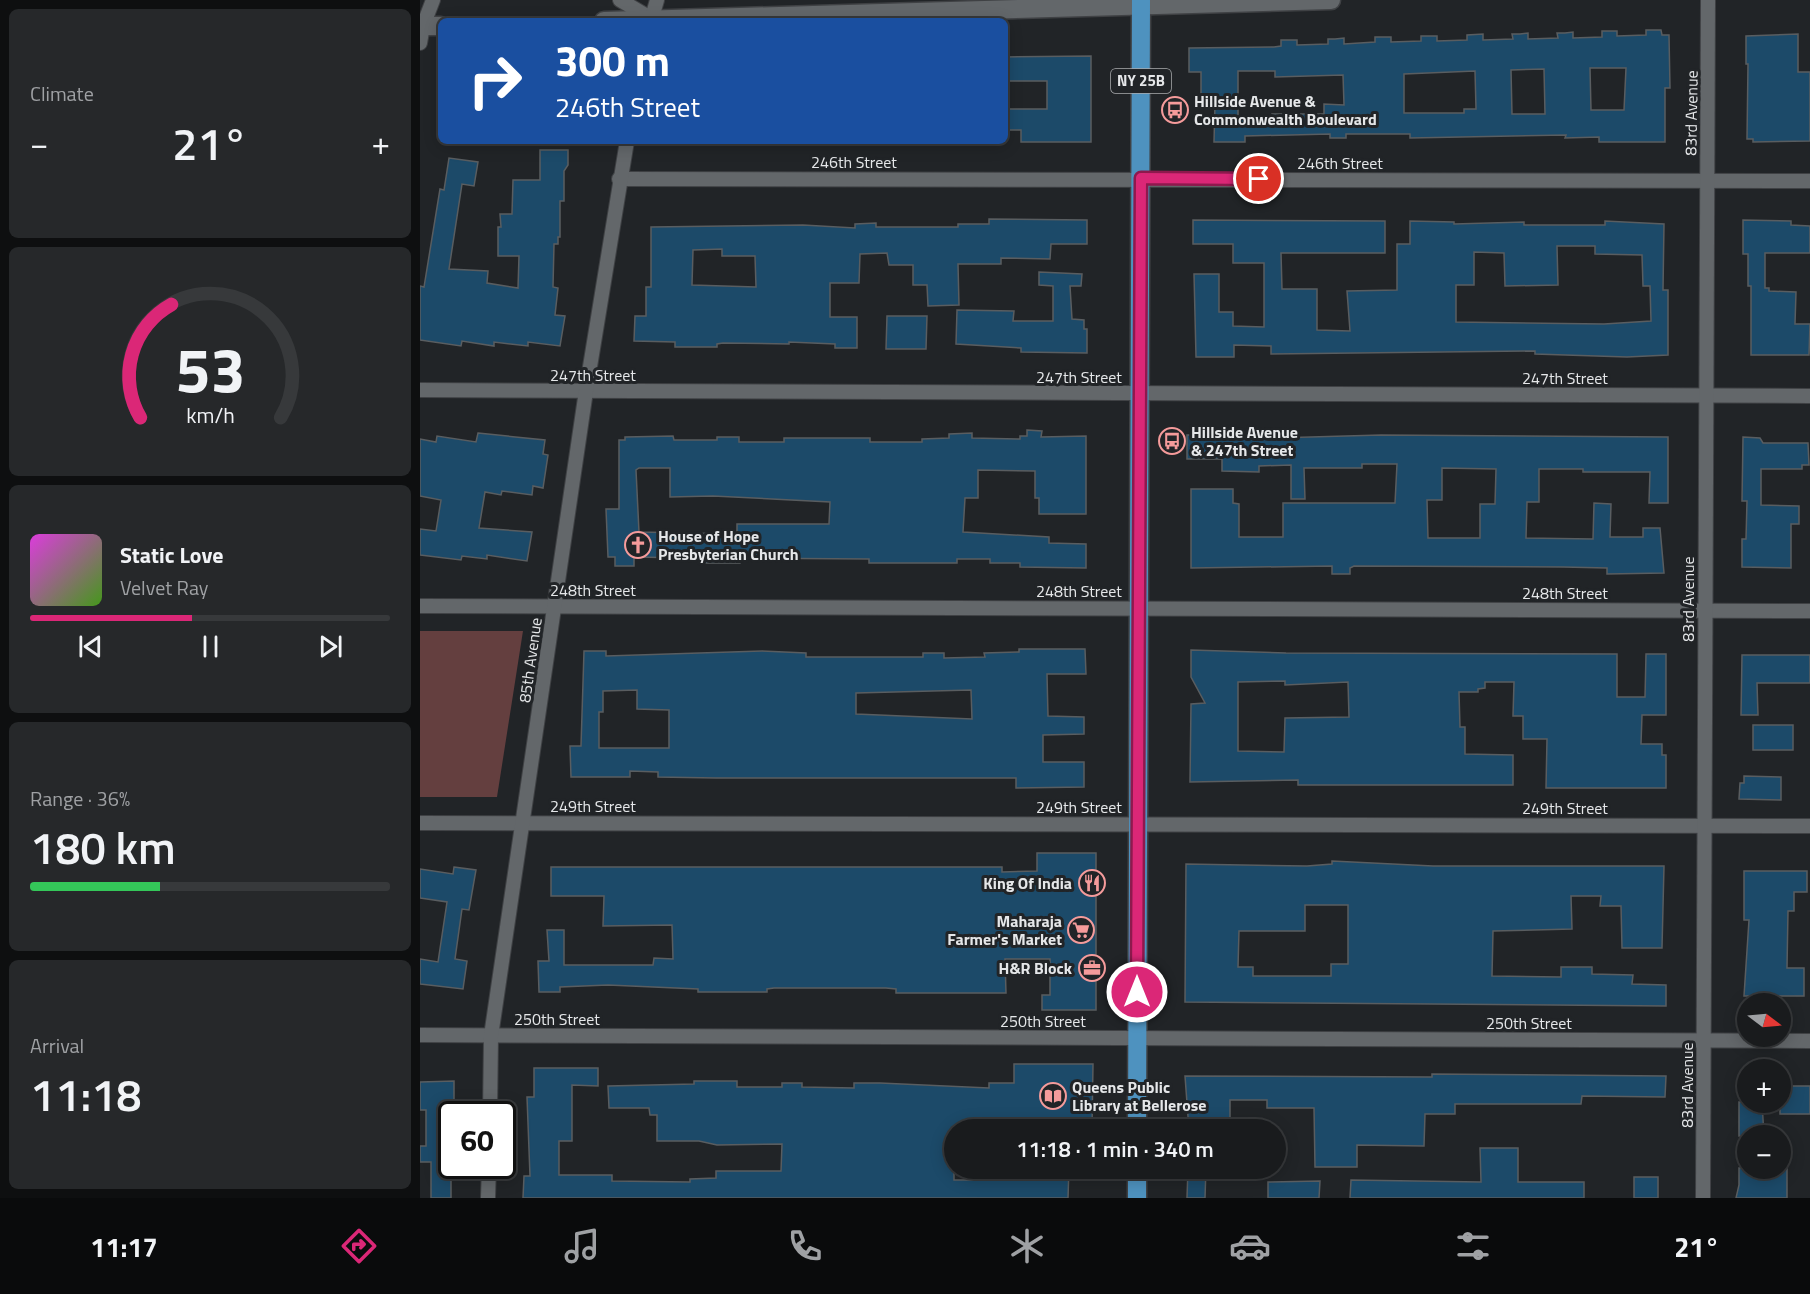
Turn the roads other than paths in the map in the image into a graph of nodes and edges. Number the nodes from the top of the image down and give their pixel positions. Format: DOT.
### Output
graph roads {
  1 [pos="433,0"];
  2 [pos="620,0"];
  3 [pos="657,0"];
  4 [pos="1331,0"];
  5 [pos="1708,0"];
  6 [pos="1141,3"];
  7 [pos="880,7"];
  8 [pos="649,18"];
  9 [pos="652,18"];
  10 [pos="687,18"];
  11 [pos="438,27"];
  12 [pos="421,32"];
  13 [pos="626,144"];
  14 [pos="1141,178"];
  15 [pos="619,179"];
  16 [pos="1706,181"];
  17 [pos="1810,181"];
  18 [pos="420,390"];
  19 [pos="586,391"];
  20 [pos="1140,393"];
  21 [pos="1706,396"];
  22 [pos="1810,396"];
  23 [pos="420,606"];
  24 [pos="554,606"];
  25 [pos="1139,608"];
  26 [pos="1705,610"];
  27 [pos="1810,611"];
  28 [pos="420,823"];
  29 [pos="522,823"];
  30 [pos="1138,823"];
  31 [pos="1704,825"];
  32 [pos="1810,826"];
  33 [pos="420,1035"];
  34 [pos="491,1036"];
  35 [pos="1137,1038"];
  36 [pos="1703,1040"];
  37 [pos="1810,1041"];
  38 [pos="490,1101"];
  39 [pos="1137,1119"];
  40 [pos="489,1179"];
  41 [pos="1137,1179"];
  42 [pos="488,1198"];
  43 [pos="1137,1198"];
  44 [pos="1703,1198"];
  1 -- 12 [label="street"];
  2 -- 8 [label="street"];
  3 -- 9 [label="street"];
  4 -- 6 [label="street"];
  5 -- 16 [label="street, 83rd Avenue"];
  6 -- 7 [label="street"];
  6 -- 14 [label="main road, NY 25B"];
  7 -- 10 [label="street"];
  11 -- 12 [label="street"];
  13 -- 15 [label="street, 85th Avenue"];
  14 -- 15 [label="street, 246th Street"];
  14 -- 16 [label="street, 246th Street"];
  14 -- 20 [label="main road, NY 25B"];
  15 -- 19 [label="street, 85th Avenue"];
  16 -- 17 [label="street, 246th Street"];
  16 -- 21 [label="street, 83rd Avenue"];
  18 -- 19 [label="street, 247th Street"];
  19 -- 20 [label="street, 247th Street"];
  19 -- 24 [label="street, 85th Avenue"];
  20 -- 21 [label="street, 247th Street"];
  20 -- 25 [label="main road, NY 25B"];
  21 -- 22 [label="street, 247th Street"];
  21 -- 26 [label="street, 83rd Avenue"];
  23 -- 24 [label="street, 248th Street"];
  24 -- 25 [label="street, 248th Street"];
  24 -- 29 [label="street, 85th Avenue"];
  25 -- 26 [label="street, 248th Street"];
  25 -- 30 [label="main road, NY 25B"];
  26 -- 27 [label="street, 248th Street"];
  26 -- 31 [label="street, 83rd Avenue"];
  28 -- 29 [label="street, 249th Street"];
  29 -- 30 [label="street, 249th Street"];
  29 -- 34 [label="street, 85th Avenue"];
  30 -- 31 [label="street, 249th Street"];
  30 -- 35 [label="main road, NY 25B"];
  31 -- 32 [label="street, 249th Street"];
  31 -- 36 [label="street, 83rd Avenue"];
  33 -- 34 [label="street, 250th Street"];
  34 -- 35 [label="street, 250th Street"];
  34 -- 38 [label="street, 85th Avenue"];
  35 -- 36 [label="street, 250th Street"];
  35 -- 39 [label="main road, NY 25B"];
  36 -- 37 [label="street, 250th Street"];
  36 -- 44 [label="street, 83rd Avenue"];
  40 -- 42 [label="street"];
  41 -- 43 [label="main road"];
}
